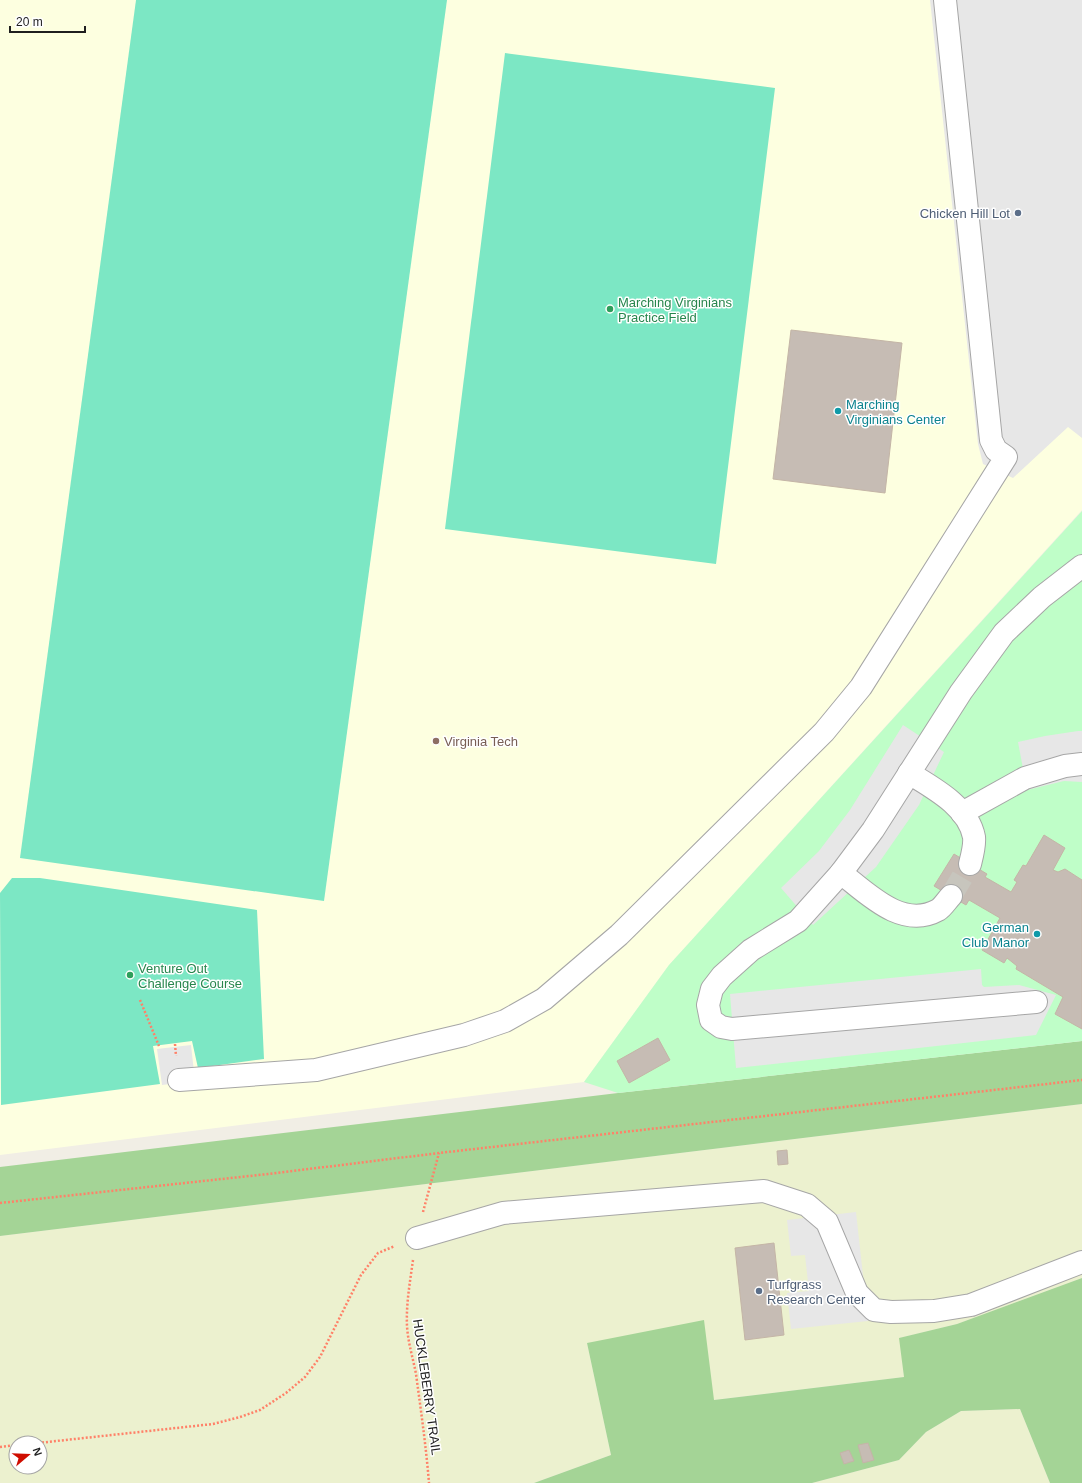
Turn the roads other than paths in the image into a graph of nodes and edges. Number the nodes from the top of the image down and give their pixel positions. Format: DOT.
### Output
graph roads {
  1 [pos="945,0"];
  2 [pos="1082,566"];
  3 [pos="1082,764"];
  4 [pos="909,773"];
  5 [pos="962,813"];
  6 [pos="970,864"];
  7 [pos="841,873"];
  8 [pos="951,896"];
  9 [pos="1036,1002"];
  10 [pos="179,1080"];
  11 [pos="417,1238"];
  12 [pos="1082,1262"];
  1 -- 10 [label="lane"];
  2 -- 4 [label="lane"];
  3 -- 5 [label="lane"];
  4 -- 5 [label="lane"];
  4 -- 7 [label="lane"];
  5 -- 6 [label="lane"];
  7 -- 8 [label="lane"];
  7 -- 9 [label="lane"];
  11 -- 12 [label="lane"];
}
